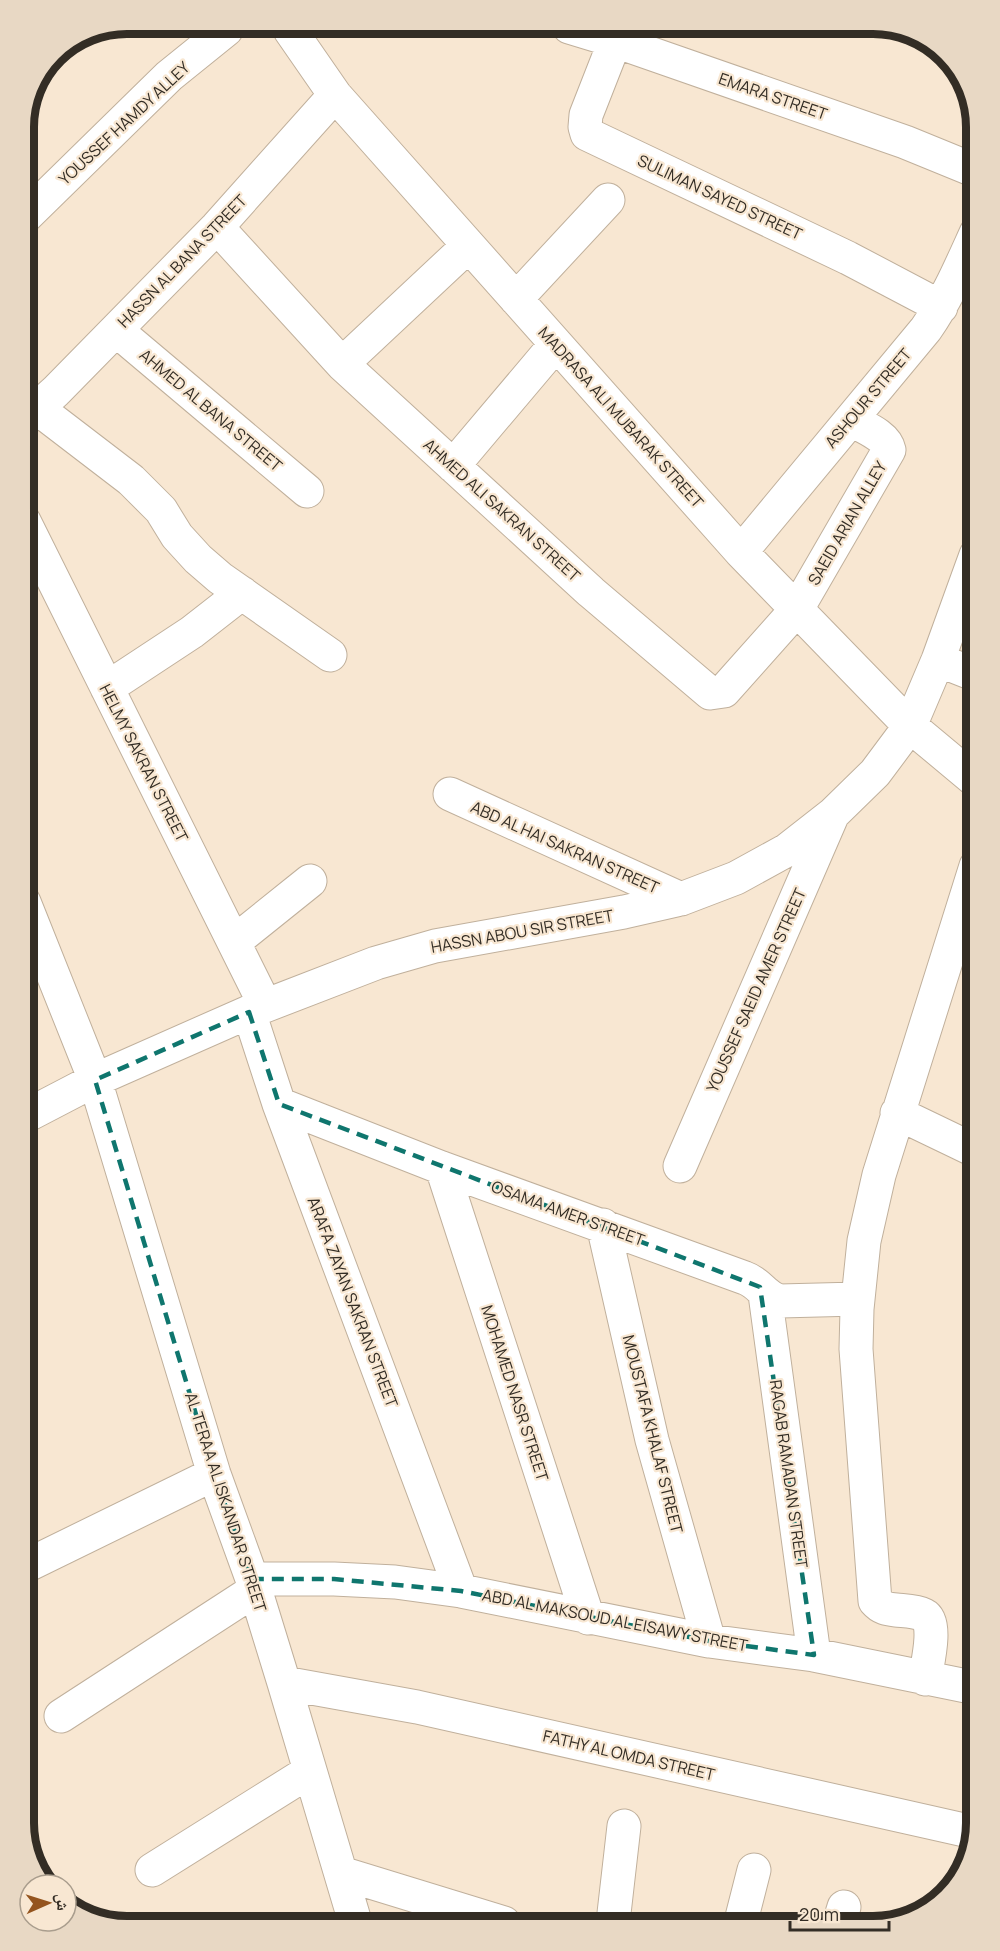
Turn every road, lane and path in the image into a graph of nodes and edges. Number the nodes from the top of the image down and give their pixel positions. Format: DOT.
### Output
graph roads {
  1 [pos="221,34"];
  2 [pos="293,34"];
  3 [pos="596,35"];
  4 [pos="615,40"];
  5 [pos="335,95"];
  6 [pos="965,167"];
  7 [pos="608,200"];
  8 [pos="35,207"];
  9 [pos="217,227"];
  10 [pos="468,246"];
  11 [pos="965,256"];
  12 [pos="516,299"];
  13 [pos="941,307"];
  14 [pos="116,330"];
  15 [pos="556,344"];
  16 [pos="342,364"];
  17 [pos="35,410"];
  18 [pos="35,417"];
  19 [pos="851,420"];
  20 [pos="453,466"];
  21 [pos="307,491"];
  22 [pos="35,543"];
  23 [pos="741,552"];
  24 [pos="965,585"];
  25 [pos="242,594"];
  26 [pos="796,609"];
  27 [pos="330,655"];
  28 [pos="938,660"];
  29 [pos="965,671"];
  30 [pos="107,688"];
  31 [pos="910,726"];
  32 [pos="965,772"];
  33 [pos="450,794"];
  34 [pos="833,814"];
  35 [pos="310,881"];
  36 [pos="681,899"];
  37 [pos="965,900"];
  38 [pos="35,930"];
  39 [pos="234,942"];
  40 [pos="257,1008"];
  41 [pos="94,1080"];
  42 [pos="279,1104"];
  43 [pos="34,1111"];
  44 [pos="897,1113"];
  45 [pos="965,1146"];
  46 [pos="680,1166"];
  47 [pos="442,1168"];
  48 [pos="603,1225"];
  49 [pos="765,1294"];
  50 [pos="858,1299"];
  51 [pos="214,1474"];
  52 [pos="34,1562"];
  53 [pos="253,1585"];
  54 [pos="461,1591"];
  55 [pos="588,1617"];
  56 [pos="709,1641"];
  57 [pos="814,1655"];
  58 [pos="925,1679"];
  59 [pos="284,1683"];
  60 [pos="965,1686"];
  61 [pos="61,1716"];
  62 [pos="310,1771"];
  63 [pos="624,1826"];
  64 [pos="965,1830"];
  65 [pos="152,1870"];
  66 [pos="754,1870"];
  67 [pos="341,1873"];
  68 [pos="354,1916"];
  69 [pos="481,1916"];
  70 [pos="614,1916"];
  71 [pos="742,1916"];
  1 -- 8 [label="street, YOUSSEF HAMDY ALLEY"];
  2 -- 5 [label="street, MADRASA ALI MUBARAK STREET"];
  3 -- 4 [label="street, EMARA STREET"];
  4 -- 6 [label="street, EMARA STREET"];
  4 -- 13 [label="street, SULIMAN SAYED STREET"];
  5 -- 9 [label="street, HASSN AL BANA STREET"];
  5 -- 10 [label="street, MADRASA ALI MUBARAK STREET"];
  7 -- 12 [label="street"];
  9 -- 14 [label="street, HASSN AL BANA STREET"];
  9 -- 16 [label="street, AHMED ALI SAKRAN STREET"];
  10 -- 12 [label="street, MADRASA ALI MUBARAK STREET"];
  10 -- 16 [label="street"];
  11 -- 13 [label="street, ASHOUR STREET"];
  12 -- 15 [label="street, MADRASA ALI MUBARAK STREET"];
  13 -- 19 [label="street, ASHOUR STREET"];
  14 -- 17 [label="street, HASSN AL BANA STREET"];
  14 -- 21 [label="street, AHMED AL BANA STREET"];
  15 -- 20 [label="street"];
  15 -- 23 [label="street, MADRASA ALI MUBARAK STREET"];
  16 -- 20 [label="street, AHMED ALI SAKRAN STREET"];
  18 -- 25 [label="street"];
  19 -- 23 [label="street, ASHOUR STREET"];
  19 -- 26 [label="street, SAEID ARIAN ALLEY"];
  20 -- 26 [label="street, AHMED ALI SAKRAN STREET"];
  22 -- 30 [label="street, HELMY SAKRAN STREET"];
  23 -- 26 [label="street, MADRASA ALI MUBARAK STREET"];
  24 -- 28 [label="street, HASSN ABOU SIR STREET"];
  25 -- 27 [label="street"];
  25 -- 30 [label="street"];
  26 -- 31 [label="street, MADRASA ALI MUBARAK STREET"];
  28 -- 29 [label="street"];
  28 -- 31 [label="street, HASSN ABOU SIR STREET"];
  30 -- 39 [label="street, HELMY SAKRAN STREET"];
  31 -- 32 [label="street, MADRASA ALI MUBARAK STREET"];
  31 -- 34 [label="street, HASSN ABOU SIR STREET"];
  33 -- 36 [label="street, ABD AL HAI SAKRAN STREET"];
  34 -- 36 [label="street, HASSN ABOU SIR STREET"];
  34 -- 46 [label="street, YOUSSEF SAEID AMER STREET"];
  35 -- 39 [label="street"];
  36 -- 40 [label="street, HASSN ABOU SIR STREET"];
  37 -- 44 [label="street"];
  38 -- 41 [label="street, AL TERAA AL ISKANDAR STREET"];
  39 -- 40 [label="street, HELMY SAKRAN STREET"];
  40 -- 41 [label="street, HASSN ABOU SIR STREET"];
  40 -- 42 [label="street, ARAFA ZAYAN SAKRAN STREET"];
  41 -- 43 [label="street, HASSN ABOU SIR STREET"];
  41 -- 51 [label="street, AL TERAA AL ISKANDAR STREET"];
  42 -- 47 [label="street, OSAMA AMER STREET"];
  42 -- 54 [label="street, ARAFA ZAYAN SAKRAN STREET"];
  44 -- 45 [label="street"];
  44 -- 50 [label="street"];
  47 -- 48 [label="street, OSAMA AMER STREET"];
  47 -- 55 [label="street, MOHAMED NASR STREET"];
  48 -- 49 [label="street, OSAMA AMER STREET"];
  48 -- 56 [label="street, MOUSTAFA KHALAF STREET"];
  49 -- 50 [label="street, OSAMA AMER STREET"];
  49 -- 57 [label="street, RAGAB RAMADAN STREET"];
  50 -- 58 [label="street"];
  51 -- 52 [label="street"];
  51 -- 53 [label="street, AL TERAA AL ISKANDAR STREET"];
  53 -- 54 [label="street, ABD AL MAKSOUD AL EISAWY STREET"];
  53 -- 59 [label="street, AL TERAA AL ISKANDAR STREET"];
  53 -- 61 [label="street"];
  54 -- 55 [label="street, ABD AL MAKSOUD AL EISAWY STREET"];
  55 -- 56 [label="street, ABD AL MAKSOUD AL EISAWY STREET"];
  56 -- 57 [label="street, ABD AL MAKSOUD AL EISAWY STREET"];
  57 -- 58 [label="street, ABD AL MAKSOUD AL EISAWY STREET"];
  58 -- 60 [label="street, ABD AL MAKSOUD AL EISAWY STREET"];
  59 -- 62 [label="street, AL TERAA AL ISKANDAR STREET"];
  59 -- 64 [label="street, FATHY AL OMDA STREET"];
  62 -- 65 [label="street"];
  62 -- 67 [label="street, AL TERAA AL ISKANDAR STREET"];
  63 -- 70 [label="street"];
  66 -- 71 [label="street"];
  67 -- 68 [label="street, AL TERAA AL ISKANDAR STREET"];
  67 -- 69 [label="street"];
}
